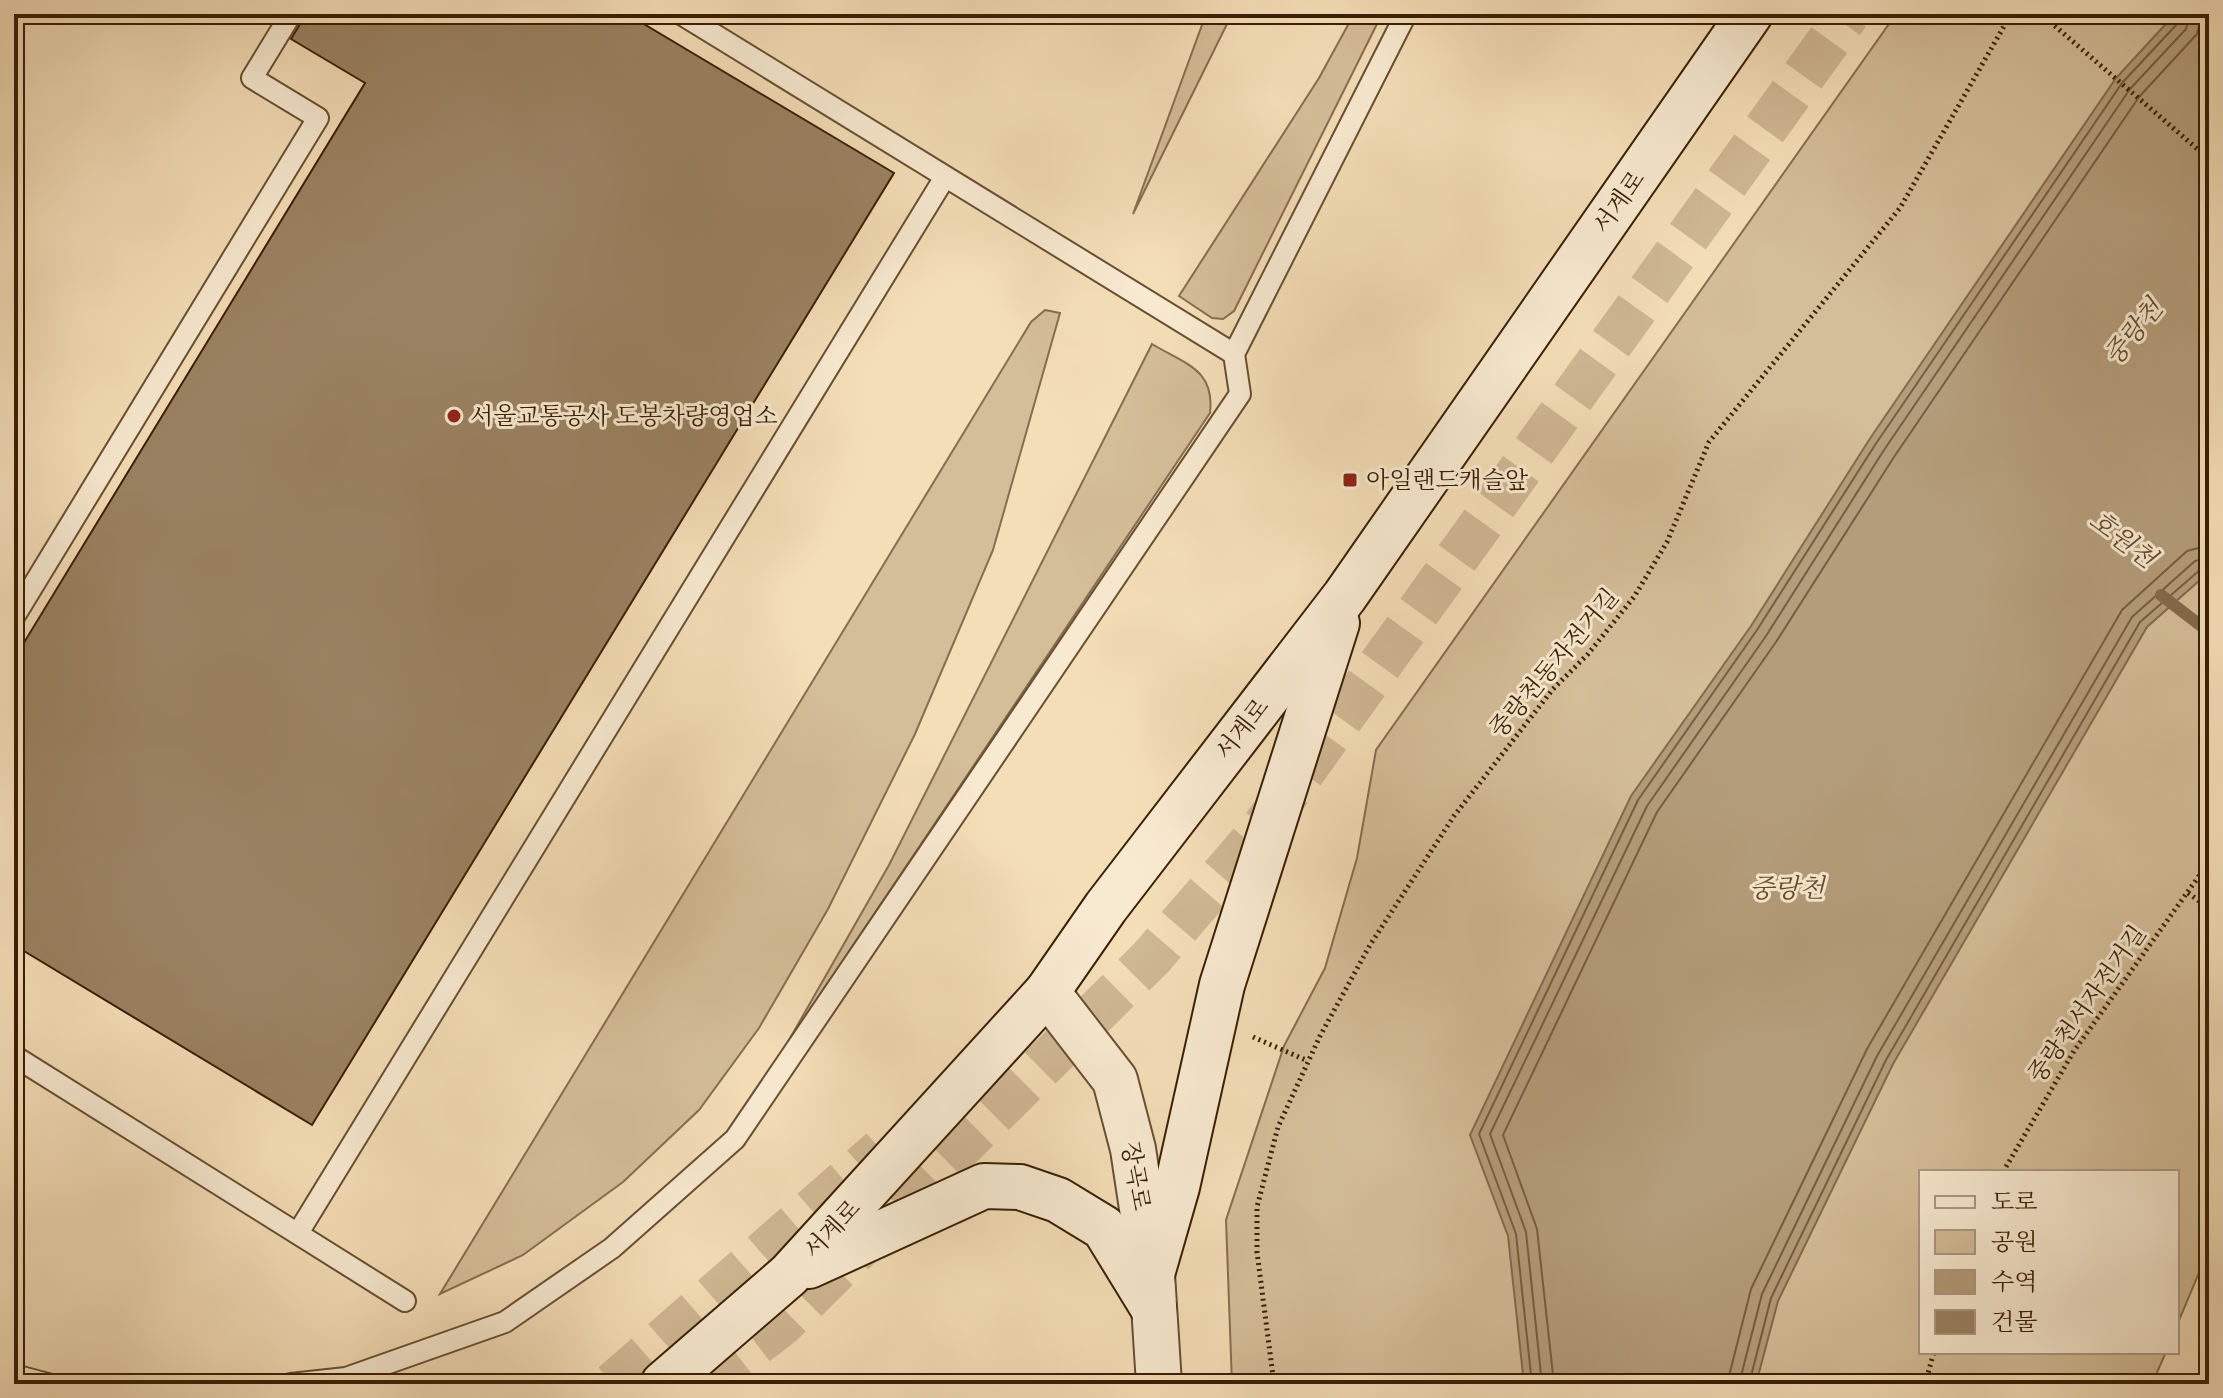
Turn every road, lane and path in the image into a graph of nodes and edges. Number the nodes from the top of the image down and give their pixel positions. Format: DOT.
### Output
graph roads {
  1 [pos="291,14"];
  2 [pos="681,14"];
  3 [pos="1406,14"];
  4 [pos="1750,14"];
  5 [pos="2011,14"];
  6 [pos="2041,14"];
  7 [pos="2209,159"];
  8 [pos="945,177"];
  9 [pos="1234,354"];
  10 [pos="1345,596"];
  11 [pos="14,617"];
  12 [pos="2209,862"];
  13 [pos="2188,893"];
  14 [pos="2209,908"];
  15 [pos="1047,992"];
  16 [pos="1252,1036"];
  17 [pos="14,1056"];
  18 [pos="1308,1061"];
  19 [pos="2004,1170"];
  20 [pos="298,1233"];
  21 [pos="789,1275"];
  22 [pos="1152,1291"];
  23 [pos="405,1301"];
  24 [pos="1933,1354"];
  25 [pos="14,1375"];
  26 [pos="48,1384"];
  27 [pos="291,1384"];
  28 [pos="663,1384"];
  29 [pos="1159,1384"];
  30 [pos="1274,1384"];
  31 [pos="1925,1384"];
  1 -- 11 [label="lane"];
  2 -- 8 [label="lane"];
  3 -- 9 [label="lane"];
  4 -- 10 [label="main road, 서계로"];
  5 -- 18 [label="path, 중랑천동자전거길"];
  6 -- 7 [label="path"];
  8 -- 9 [label="lane"];
  8 -- 20 [label="lane"];
  9 -- 27 [label="lane"];
  10 -- 15 [label="main road, 서계로"];
  10 -- 22 [label="main road"];
  12 -- 13 [label="path, 중랑천서자전거길"];
  13 -- 14 [label="path"];
  13 -- 19 [label="path, 중랑천서자전거길"];
  15 -- 21 [label="main road, 서계로"];
  15 -- 22 [label="main road, 장곡로"];
  16 -- 18 [label="path"];
  17 -- 20 [label="lane"];
  18 -- 30 [label="path, 중랑천동자전거길"];
  20 -- 23 [label="lane"];
  21 -- 22 [label="main road"];
  21 -- 28 [label="main road, 서계로"];
  22 -- 29 [label="main road, 장곡로"];
  24 -- 31 [label="path"];
  25 -- 26 [label="lane"];
}
